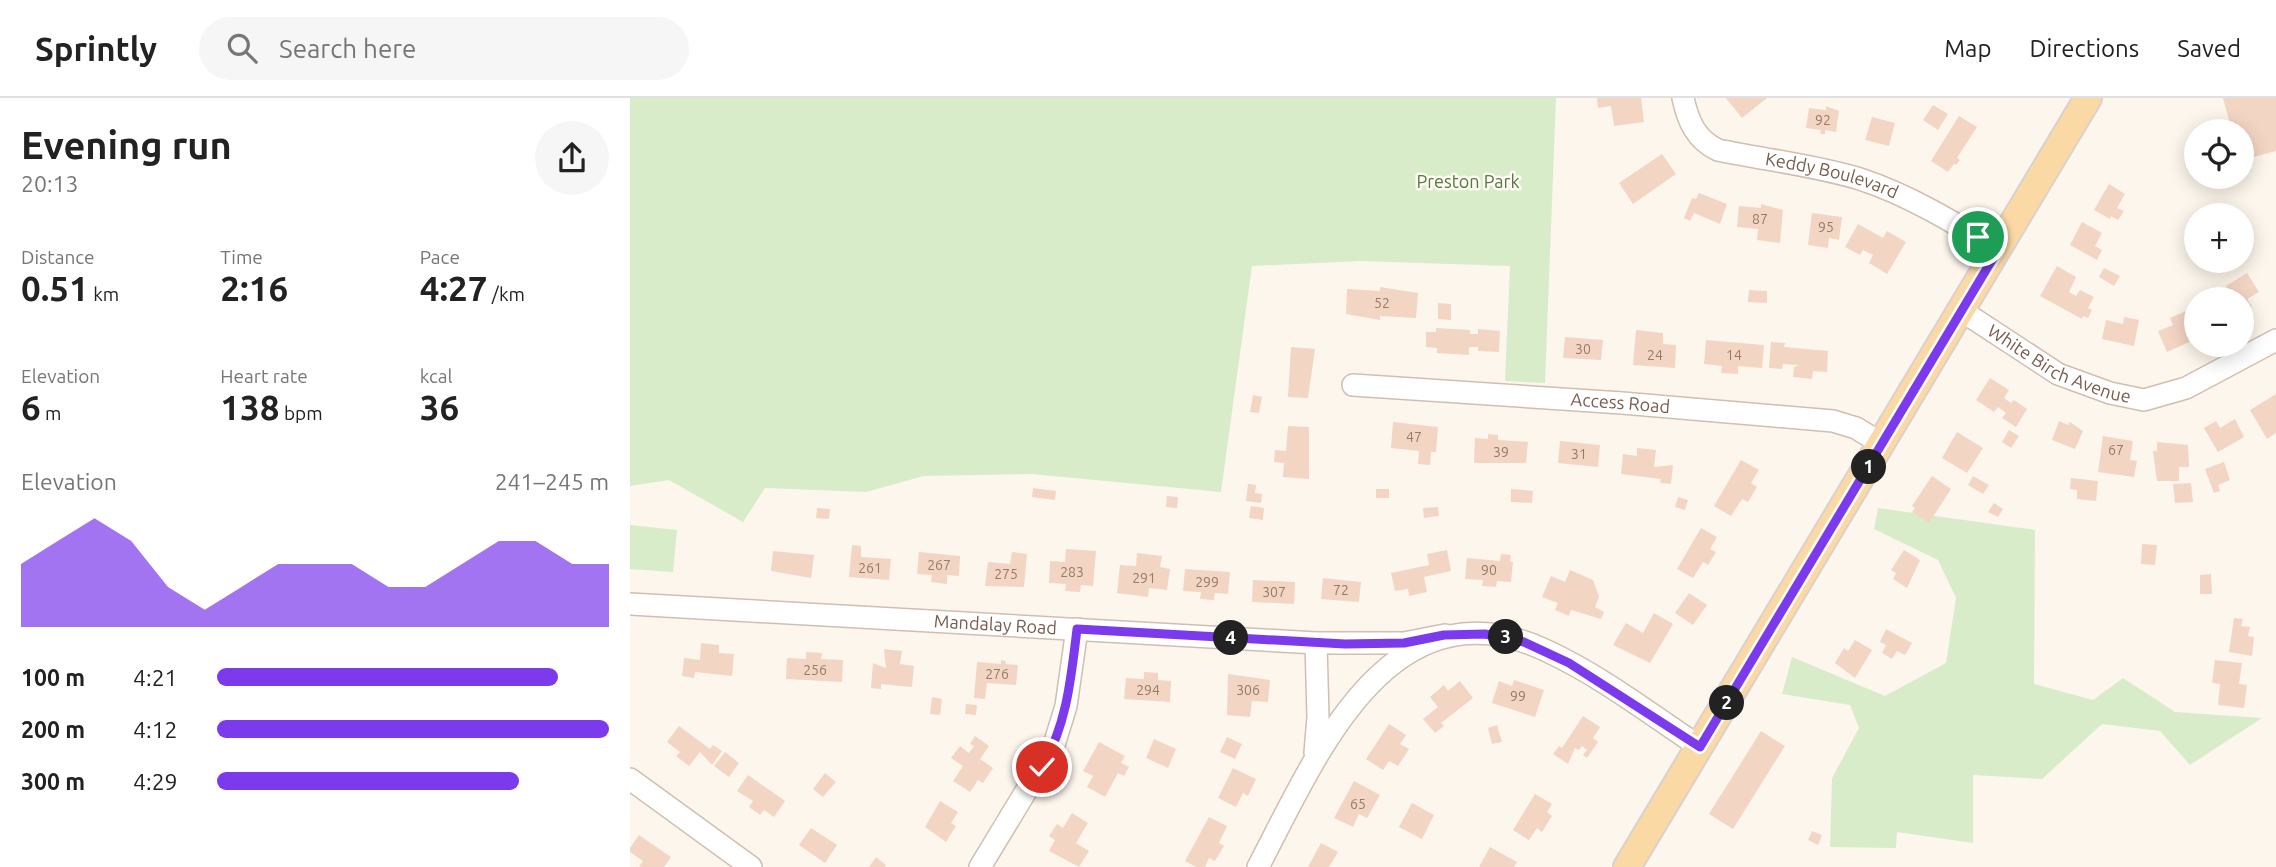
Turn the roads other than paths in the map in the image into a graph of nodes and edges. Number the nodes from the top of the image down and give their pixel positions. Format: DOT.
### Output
graph roads {
  1 [pos="1683,98"];
  2 [pos="2088,98"];
  3 [pos="1998,250"];
  4 [pos="1962,311"];
  5 [pos="2276,340"];
  6 [pos="1353,385"];
  7 [pos="1882,444"];
  8 [pos="630,604"];
  9 [pos="1077,629"];
  10 [pos="1444,635"];
  11 [pos="1316,643"];
  12 [pos="1700,747"];
  13 [pos="1314,762"];
  14 [pos="630,779"];
  15 [pos="751,867"];
  16 [pos="980,867"];
  17 [pos="1258,867"];
  18 [pos="1627,867"];
  1 -- 3 [label="street, Keddy Boulevard"];
  2 -- 3 [label="main road"];
  3 -- 4 [label="main road"];
  4 -- 5 [label="street, White Birch Avenue"];
  4 -- 7 [label="main road"];
  6 -- 7 [label="street, Access Road"];
  7 -- 12 [label="main road"];
  8 -- 9 [label="street, Mandalay Road"];
  9 -- 11 [label="street, Mandalay Road"];
  9 -- 16 [label="street"];
  10 -- 11 [label="street, Mandalay Road"];
  10 -- 12 [label="street, Mandalay Road"];
  10 -- 13 [label="street"];
  11 -- 13 [label="street"];
  12 -- 18 [label="main road"];
  13 -- 17 [label="street"];
  14 -- 15 [label="street"];
}
